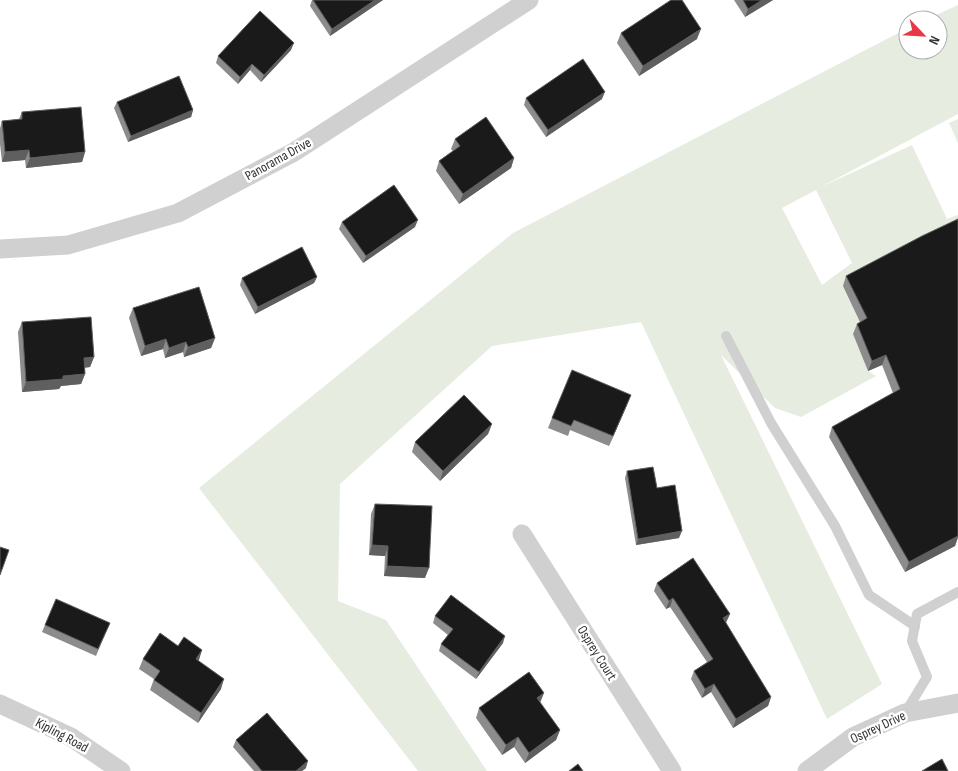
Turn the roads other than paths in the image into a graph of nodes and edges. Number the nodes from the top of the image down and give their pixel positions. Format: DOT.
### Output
graph roads {
  1 [pos="529,0"];
  2 [pos="0,249"];
  3 [pos="726,336"];
  4 [pos="522,534"];
  5 [pos="958,592"];
  6 [pos="915,626"];
  7 [pos="958,703"];
  8 [pos="0,704"];
  9 [pos="905,713"];
  10 [pos="121,771"];
  11 [pos="672,771"];
  12 [pos="807,771"];
  1 -- 2 [label="street, Panorama Drive"];
  3 -- 6 [label="lane"];
  4 -- 11 [label="street, Osprey Court"];
  5 -- 6 [label="lane"];
  6 -- 9 [label="lane"];
  7 -- 9 [label="street, Osprey Drive"];
  8 -- 10 [label="street, Kipling Road"];
  9 -- 12 [label="street, Osprey Drive"];
}
